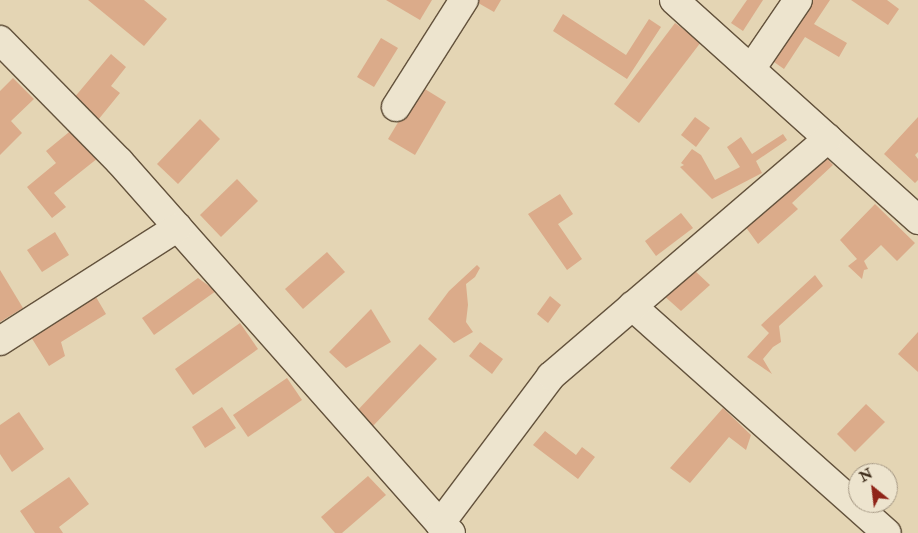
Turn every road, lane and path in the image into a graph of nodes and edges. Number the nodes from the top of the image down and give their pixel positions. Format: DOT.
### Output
graph roads {
  1 [pos="464,0"];
  2 [pos="674,0"];
  3 [pos="798,0"];
  4 [pos="0,40"];
  5 [pos="751,69"];
  6 [pos="396,107"];
  7 [pos="828,139"];
  8 [pos="918,220"];
  9 [pos="178,226"];
  10 [pos="632,306"];
  11 [pos="0,341"];
  12 [pos="446,528"];
  13 [pos="887,533"];
  1 -- 6 [label="street"];
  2 -- 5 [label="street"];
  3 -- 5 [label="street"];
  4 -- 9 [label="street"];
  5 -- 7 [label="street"];
  7 -- 8 [label="street"];
  7 -- 10 [label="street"];
  9 -- 11 [label="street"];
  9 -- 12 [label="street"];
  10 -- 12 [label="street"];
  10 -- 13 [label="street"];
}
